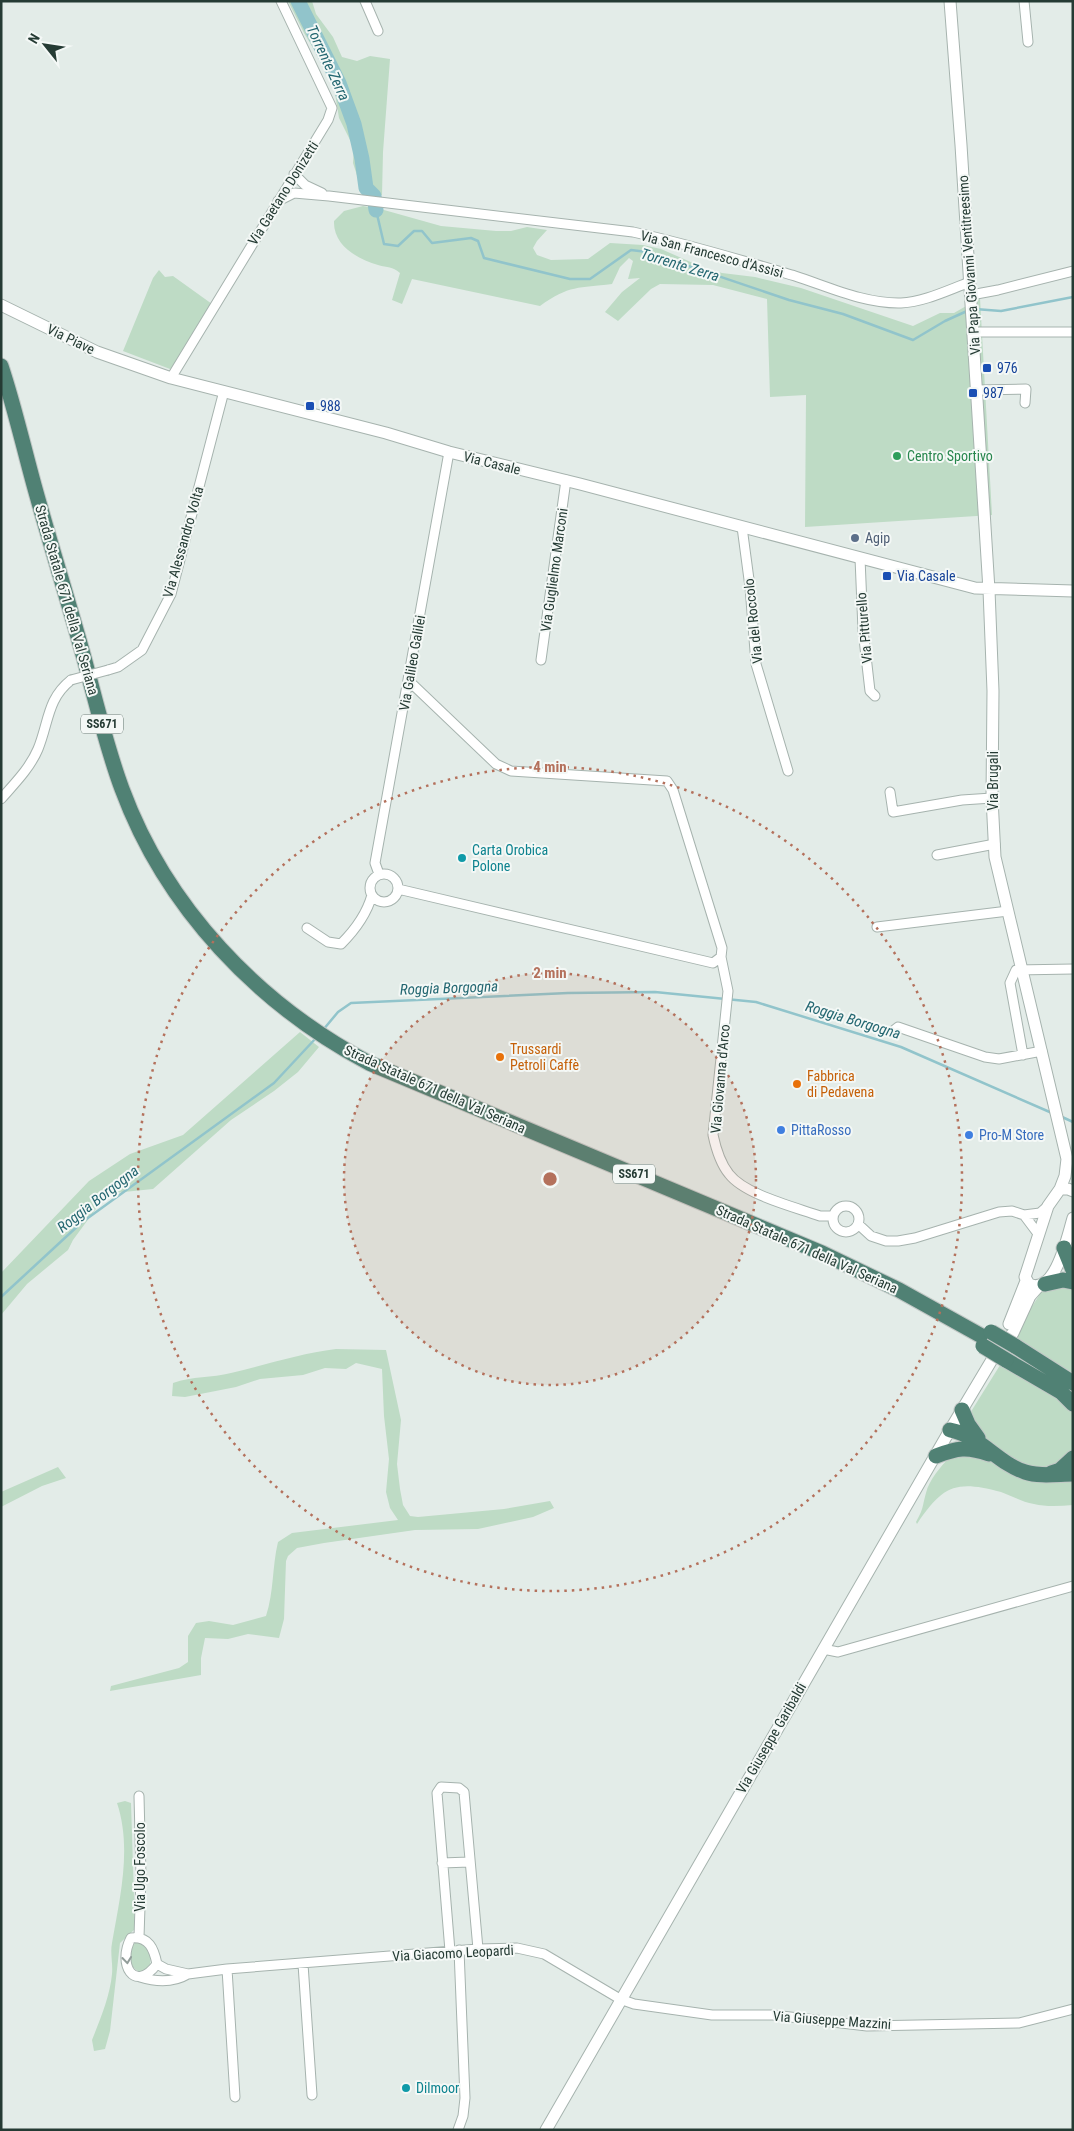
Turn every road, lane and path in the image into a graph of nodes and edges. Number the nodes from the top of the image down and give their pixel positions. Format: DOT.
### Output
graph roads {
  1 [pos="281,1"];
  2 [pos="366,1"];
  3 [pos="950,1"];
  4 [pos="1024,1"];
  5 [pos="378,31"];
  6 [pos="1028,42"];
  7 [pos="294,174"];
  8 [pos="329,196"];
  9 [pos="278,201"];
  10 [pos="1073,271"];
  11 [pos="970,282"];
  12 [pos="971,297"];
  13 [pos="3,306"];
  14 [pos="973,332"];
  15 [pos="1073,332"];
  16 [pos="1,366"];
  17 [pos="142,369"];
  18 [pos="171,378"];
  19 [pos="977,390"];
  20 [pos="224,391"];
  21 [pos="1026,403"];
  22 [pos="449,452"];
  23 [pos="566,480"];
  24 [pos="742,527"];
  25 [pos="860,558"];
  26 [pos="989,590"];
  27 [pos="1073,591"];
  28 [pos="542,660"];
  29 [pos="409,680"];
  30 [pos="876,696"];
  31 [pos="788,770"];
  32 [pos="890,792"];
  33 [pos="992,798"];
  34 [pos="1,799"];
  35 [pos="994,844"];
  36 [pos="937,855"];
  37 [pos="379,874"];
  38 [pos="398,889"];
  39 [pos="372,895"];
  40 [pos="1008,911"];
  41 [pos="877,927"];
  42 [pos="307,928"];
  43 [pos="721,957"];
  44 [pos="1073,969"];
  45 [pos="1023,970"];
  46 [pos="892,1032"];
  47 [pos="1042,1051"];
  48 [pos="1023,1055"];
  49 [pos="1060,1125"];
  50 [pos="1067,1159"];
  51 [pos="1073,1175"];
  52 [pos="1060,1189"];
  53 [pos="1073,1191"];
  54 [pos="1048,1206"];
  55 [pos="833,1216"];
  56 [pos="1024,1216"];
  57 [pos="1073,1218"];
  58 [pos="858,1224"];
  59 [pos="1038,1235"];
  60 [pos="1064,1248"];
  61 [pos="1073,1270"];
  62 [pos="1026,1280"];
  63 [pos="1073,1282"];
  64 [pos="1041,1285"];
  65 [pos="1008,1352"];
  66 [pos="1073,1383"];
  67 [pos="1073,1392"];
  68 [pos="1073,1404"];
  69 [pos="962,1410"];
  70 [pos="950,1430"];
  71 [pos="974,1445"];
  72 [pos="936,1456"];
  73 [pos="1073,1458"];
  74 [pos="1073,1474"];
  75 [pos="1045,1475"];
  76 [pos="1073,1586"];
  77 [pos="823,1650"];
  78 [pos="139,1796"];
  79 [pos="469,1862"];
  80 [pos="442,1864"];
  81 [pos="139,1937"];
  82 [pos="478,1949"];
  83 [pos="454,1951"];
  84 [pos="157,1964"];
  85 [pos="303,1964"];
  86 [pos="227,1970"];
  87 [pos="188,1974"];
  88 [pos="140,1977"];
  89 [pos="620,1999"];
  90 [pos="1073,2009"];
  91 [pos="312,2095"];
  92 [pos="235,2097"];
  93 [pos="458,2130"];
  94 [pos="546,2130"];
  1 -- 7 [label="street, Via Gaetano Donizetti"];
  2 -- 5 [label="street"];
  3 -- 11 [label="street, Via Papa Giovanni Ventitreesimo"];
  4 -- 6 [label="street"];
  7 -- 8 [label="street, Via San Francesco d'Assisi"];
  7 -- 9 [label="street, Via Gaetano Donizetti"];
  8 -- 9 [label="street, Via San Francesco d'Assisi"];
  8 -- 11 [label="street, Via San Francesco d'Assisi"];
  9 -- 18 [label="street, Via Gaetano Donizetti"];
  10 -- 12 [label="street"];
  11 -- 12 [label="street, Via Papa Giovanni Ventitreesimo"];
  12 -- 14 [label="street, Via Papa Giovanni Ventitreesimo"];
  13 -- 17 [label="street, Via Piave"];
  14 -- 15 [label="street"];
  14 -- 19 [label="street, Via Papa Giovanni Ventitreesimo"];
  16 -- 65 [label="highway, Strada Statale 671 della Val Seriana / SS671"];
  17 -- 18 [label="street, Via Casale"];
  18 -- 20 [label="street, Via Casale"];
  19 -- 21 [label="street"];
  19 -- 26 [label="street, Via Papa Giovanni Ventitreesimo"];
  20 -- 22 [label="street, Via Casale"];
  20 -- 34 [label="street, Via Alessandro Volta, bridge"];
  22 -- 23 [label="street, Via Casale"];
  22 -- 29 [label="street, Via Galileo Galilei"];
  23 -- 24 [label="street, Via Casale"];
  23 -- 28 [label="street, Via Guglielmo Marconi"];
  24 -- 25 [label="street, Via Casale"];
  24 -- 31 [label="street, Via del Roccolo"];
  25 -- 26 [label="street, Via Casale"];
  25 -- 30 [label="street, Via Pitturello"];
  26 -- 27 [label="street, Via Casale"];
  26 -- 33 [label="street, Via Brugali"];
  29 -- 37 [label="street, Via Galileo Galilei"];
  29 -- 43 [label="street, Via Giovanna d'Arco"];
  32 -- 33 [label="street"];
  33 -- 35 [label="street, Via Brugali"];
  35 -- 36 [label="street"];
  35 -- 40 [label="street, Via Brugali"];
  37 -- 38 [label="street"];
  37 -- 39 [label="street"];
  38 -- 39 [label="street"];
  38 -- 43 [label="street"];
  39 -- 42 [label="street"];
  40 -- 41 [label="street"];
  40 -- 45 [label="street, Via Brugali"];
  43 -- 55 [label="street, Via Giovanna d'Arco"];
  44 -- 45 [label="street"];
  45 -- 47 [label="street, Via Brugali"];
  45 -- 48 [label="street"];
  46 -- 48 [label="street"];
  47 -- 48 [label="street"];
  47 -- 49 [label="street, Via Brugali"];
  49 -- 50 [label="street, Via Giuseppe Garibaldi"];
  50 -- 51 [label="street, Via Giuseppe Garibaldi"];
  50 -- 52 [label="street, Via Giuseppe Garibaldi"];
  52 -- 53 [label="street"];
  52 -- 54 [label="street, Via Giuseppe Garibaldi"];
  54 -- 56 [label="street"];
  54 -- 59 [label="street, Via Giuseppe Garibaldi"];
  55 -- 58 [label="street"];
  55 -- 58 [label="street, Via Giovanna d'Arco"];
  56 -- 58 [label="street, Via Giovanna d'Arco"];
  56 -- 59 [label="street"];
  57 -- 60 [label="street, Via Giuseppe Garibaldi"];
  59 -- 62 [label="street, Via Giuseppe Garibaldi"];
  60 -- 61 [label="highway"];
  60 -- 64 [label="street, Via Giuseppe Garibaldi"];
  62 -- 64 [label="street"];
  62 -- 65 [label="street, Via Giuseppe Garibaldi"];
  63 -- 64 [label="highway"];
  64 -- 65 [label="street, Via Giuseppe Garibaldi"];
  65 -- 66 [label="highway"];
  65 -- 67 [label="highway, Strada Statale 671 della Val Seriana / SS671"];
  65 -- 68 [label="highway"];
  65 -- 69 [label="street, Via Giuseppe Garibaldi"];
  69 -- 70 [label="street, Via Giuseppe Garibaldi"];
  69 -- 71 [label="highway"];
  70 -- 71 [label="highway"];
  70 -- 72 [label="street, Via Giuseppe Garibaldi"];
  71 -- 72 [label="highway"];
  71 -- 75 [label="highway"];
  72 -- 77 [label="street, Via Giuseppe Garibaldi"];
  73 -- 75 [label="highway"];
  74 -- 75 [label="highway"];
  76 -- 77 [label="street"];
  77 -- 89 [label="street, Via Giuseppe Garibaldi"];
  78 -- 81 [label="street, Via Ugo Foscolo"];
  79 -- 80 [label="street"];
  79 -- 80 [label="street"];
  79 -- 82 [label="street"];
  80 -- 83 [label="street"];
  81 -- 84 [label="street"];
  81 -- 88 [label="street, one-way"];
  82 -- 83 [label="street, Via Giacomo Leopardi"];
  82 -- 89 [label="street, Via Giacomo Leopardi"];
  83 -- 85 [label="street, Via Giacomo Leopardi"];
  83 -- 93 [label="street"];
  84 -- 87 [label="street, Via Giacomo Leopardi"];
  84 -- 88 [label="street"];
  85 -- 86 [label="street, Via Giacomo Leopardi"];
  85 -- 91 [label="street"];
  86 -- 87 [label="street, Via Giacomo Leopardi"];
  86 -- 92 [label="street"];
  87 -- 88 [label="street, Via Giacomo Leopardi"];
  89 -- 90 [label="street, Via Giuseppe Mazzini"];
  89 -- 94 [label="street, Via Giuseppe Garibaldi"];
}
